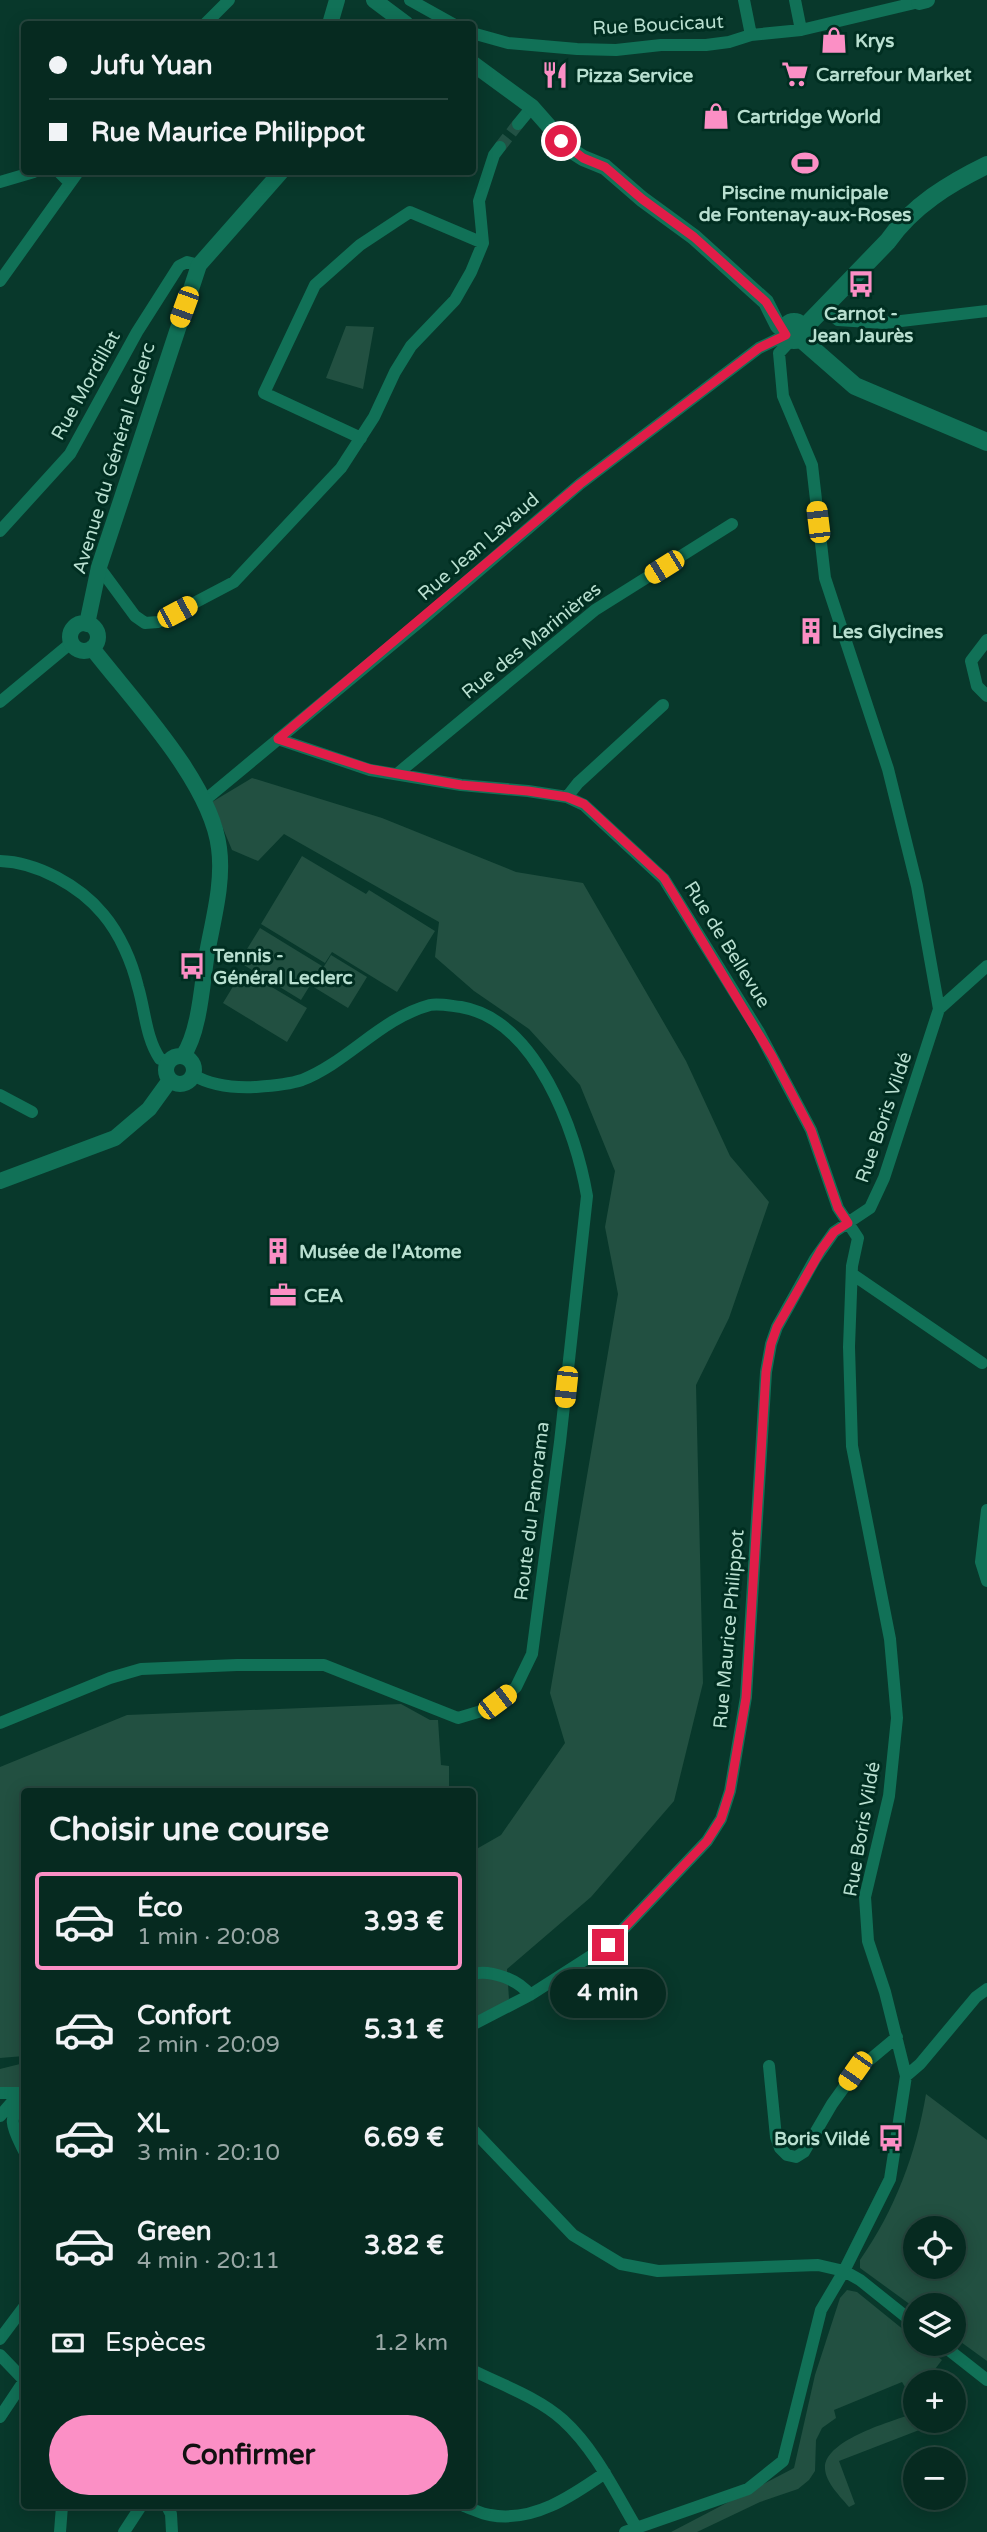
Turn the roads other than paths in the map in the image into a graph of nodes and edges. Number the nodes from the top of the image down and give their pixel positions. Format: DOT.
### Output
graph roads {
  1 [pos="229,0"];
  2 [pos="337,0"];
  3 [pos="374,0"];
  4 [pos="410,0"];
  5 [pos="744,0"];
  6 [pos="795,0"];
  7 [pos="923,1"];
  8 [pos="208,21"];
  9 [pos="331,21"];
  10 [pos="402,21"];
  11 [pos="448,21"];
  12 [pos="800,30"];
  13 [pos="476,34"];
  14 [pos="751,36"];
  15 [pos="476,66"];
  16 [pos="532,107"];
  17 [pos="518,124"];
  18 [pos="500,147"];
  19 [pos="987,165"];
  20 [pos="24,175"];
  21 [pos="62,175"];
  22 [pos="76,175"];
  23 [pos="278,175"];
  24 [pos="0,182"];
  25 [pos="70,183"];
  26 [pos="483,243"];
  27 [pos="199,265"];
  28 [pos="0,281"];
  29 [pos="824,309"];
  30 [pos="987,311"];
  31 [pos="793,335"];
  32 [pos="767,346"];
  33 [pos="779,353"];
  34 [pos="361,438"];
  35 [pos="987,442"];
  36 [pos="732,524"];
  37 [pos="0,531"];
  38 [pos="99,568"];
  39 [pos="87,624"];
  40 [pos="987,640"];
  41 [pos="71,643"];
  42 [pos="92,648"];
  43 [pos="987,696"];
  44 [pos="0,702"];
  45 [pos="663,705"];
  46 [pos="278,739"];
  47 [pos="397,774"];
  48 [pos="567,797"];
  49 [pos="205,800"];
  50 [pos="0,861"];
  51 [pos="987,966"];
  52 [pos="939,1009"];
  53 [pos="176,1058"];
  54 [pos="193,1075"];
  55 [pos="170,1080"];
  56 [pos="0,1095"];
  57 [pos="32,1112"];
  58 [pos="0,1181"];
  59 [pos="848,1223"];
  60 [pos="852,1274"];
  61 [pos="982,1363"];
  62 [pos="987,1510"];
  63 [pos="987,1581"];
  64 [pos="0,1723"];
  65 [pos="476,1973"];
  66 [pos="987,1989"];
  67 [pos="530,1996"];
  68 [pos="476,2023"];
  69 [pos="897,2037"];
  70 [pos="769,2066"];
  71 [pos="906,2076"];
  72 [pos="0,2093"];
  73 [pos="21,2095"];
  74 [pos="21,2097"];
  75 [pos="21,2098"];
  76 [pos="0,2118"];
  77 [pos="13,2129"];
  78 [pos="476,2133"];
  79 [pos="21,2135"];
  80 [pos="21,2145"];
  81 [pos="844,2271"];
  82 [pos="21,2311"];
  83 [pos="903,2314"];
  84 [pos="0,2339"];
  85 [pos="0,2355"];
  86 [pos="957,2356"];
  87 [pos="476,2372"];
  88 [pos="21,2378"];
  89 [pos="987,2380"];
  90 [pos="21,2386"];
  91 [pos="0,2417"];
  92 [pos="605,2473"];
  93 [pos="62,2509"];
  94 [pos="139,2509"];
  95 [pos="168,2509"];
  96 [pos="473,2509"];
  97 [pos="633,2530"];
  98 [pos="60,2532"];
  99 [pos="124,2532"];
  100 [pos="172,2532"];
  1 -- 8 [label="street"];
  2 -- 9 [label="street"];
  3 -- 10 [label="street"];
  4 -- 11 [label="street"];
  5 -- 14 [label="street"];
  6 -- 12 [label="street"];
  7 -- 12 [label="street, Rue Boucicaut"];
  12 -- 14 [label="street, Rue Boucicaut"];
  13 -- 14 [label="street, Rue Boucicaut"];
  15 -- 16 [label="street"];
  16 -- 17 [label="street"];
  16 -- 31 [label="street"];
  18 -- 26 [label="street"];
  19 -- 29 [label="main road"];
  20 -- 24 [label="street"];
  21 -- 25 [label="street"];
  22 -- 25 [label="street"];
  23 -- 27 [label="street, Avenue du Général Leclerc"];
  25 -- 28 [label="street"];
  26 -- 34 [label="street"];
  26 -- 34 [label="street"];
  27 -- 37 [label="street, Rue Mordillat"];
  27 -- 38 [label="street, Avenue du Général Leclerc"];
  29 -- 30 [label="street"];
  29 -- 31 [label="main road"];
  31 -- 32 [label="street, Rue Jean Lavaud"];
  31 -- 33 [label="street"];
  31 -- 35 [label="main road"];
  32 -- 33 [label="street"];
  32 -- 46 [label="street, Rue Jean Lavaud"];
  33 -- 52 [label="street, Rue Boris Vildé"];
  34 -- 38 [label="street"];
  36 -- 47 [label="street, Rue des Marinières"];
  38 -- 39 [label="street, Avenue du Général Leclerc"];
  39 -- 41 [label="street"];
  39 -- 42 [label="street"];
  40 -- 43 [label="street"];
  41 -- 42 [label="street"];
  41 -- 44 [label="street"];
  42 -- 49 [label="street"];
  45 -- 48 [label="street"];
  46 -- 47 [label="street, Rue de Bellevue"];
  46 -- 49 [label="street, Rue Jean Lavaud"];
  47 -- 48 [label="street, Rue de Bellevue"];
  48 -- 59 [label="street, Rue de Bellevue"];
  49 -- 53 [label="street"];
  50 -- 53 [label="street"];
  51 -- 52 [label="street"];
  52 -- 59 [label="street, Rue Boris Vildé"];
  53 -- 54 [label="street"];
  53 -- 55 [label="street"];
  54 -- 55 [label="street"];
  54 -- 64 [label="street, Route du Panorama"];
  55 -- 58 [label="street"];
  56 -- 57 [label="street"];
  59 -- 60 [label="street, Rue Boris Vildé"];
  59 -- 67 [label="street, Rue Maurice Philippot"];
  60 -- 61 [label="street"];
  60 -- 69 [label="street, Rue Boris Vildé"];
  62 -- 63 [label="street"];
  65 -- 67 [label="street"];
  66 -- 71 [label="street"];
  67 -- 68 [label="street, Rue Maurice Philippot"];
  69 -- 70 [label="street"];
  69 -- 71 [label="street, Rue Boris Vildé"];
  71 -- 81 [label="street"];
  72 -- 73 [label="street"];
  74 -- 76 [label="street"];
  75 -- 77 [label="street"];
  76 -- 77 [label="street"];
  77 -- 79 [label="street"];
  77 -- 80 [label="street"];
  78 -- 81 [label="street"];
  81 -- 83 [label="street"];
  81 -- 97 [label="street"];
  82 -- 84 [label="street"];
  85 -- 88 [label="street"];
  86 -- 89 [label="street"];
  87 -- 92 [label="street"];
  90 -- 91 [label="street"];
  92 -- 96 [label="street"];
  92 -- 97 [label="street"];
  93 -- 98 [label="street"];
  94 -- 99 [label="street"];
  95 -- 100 [label="street"];
}
